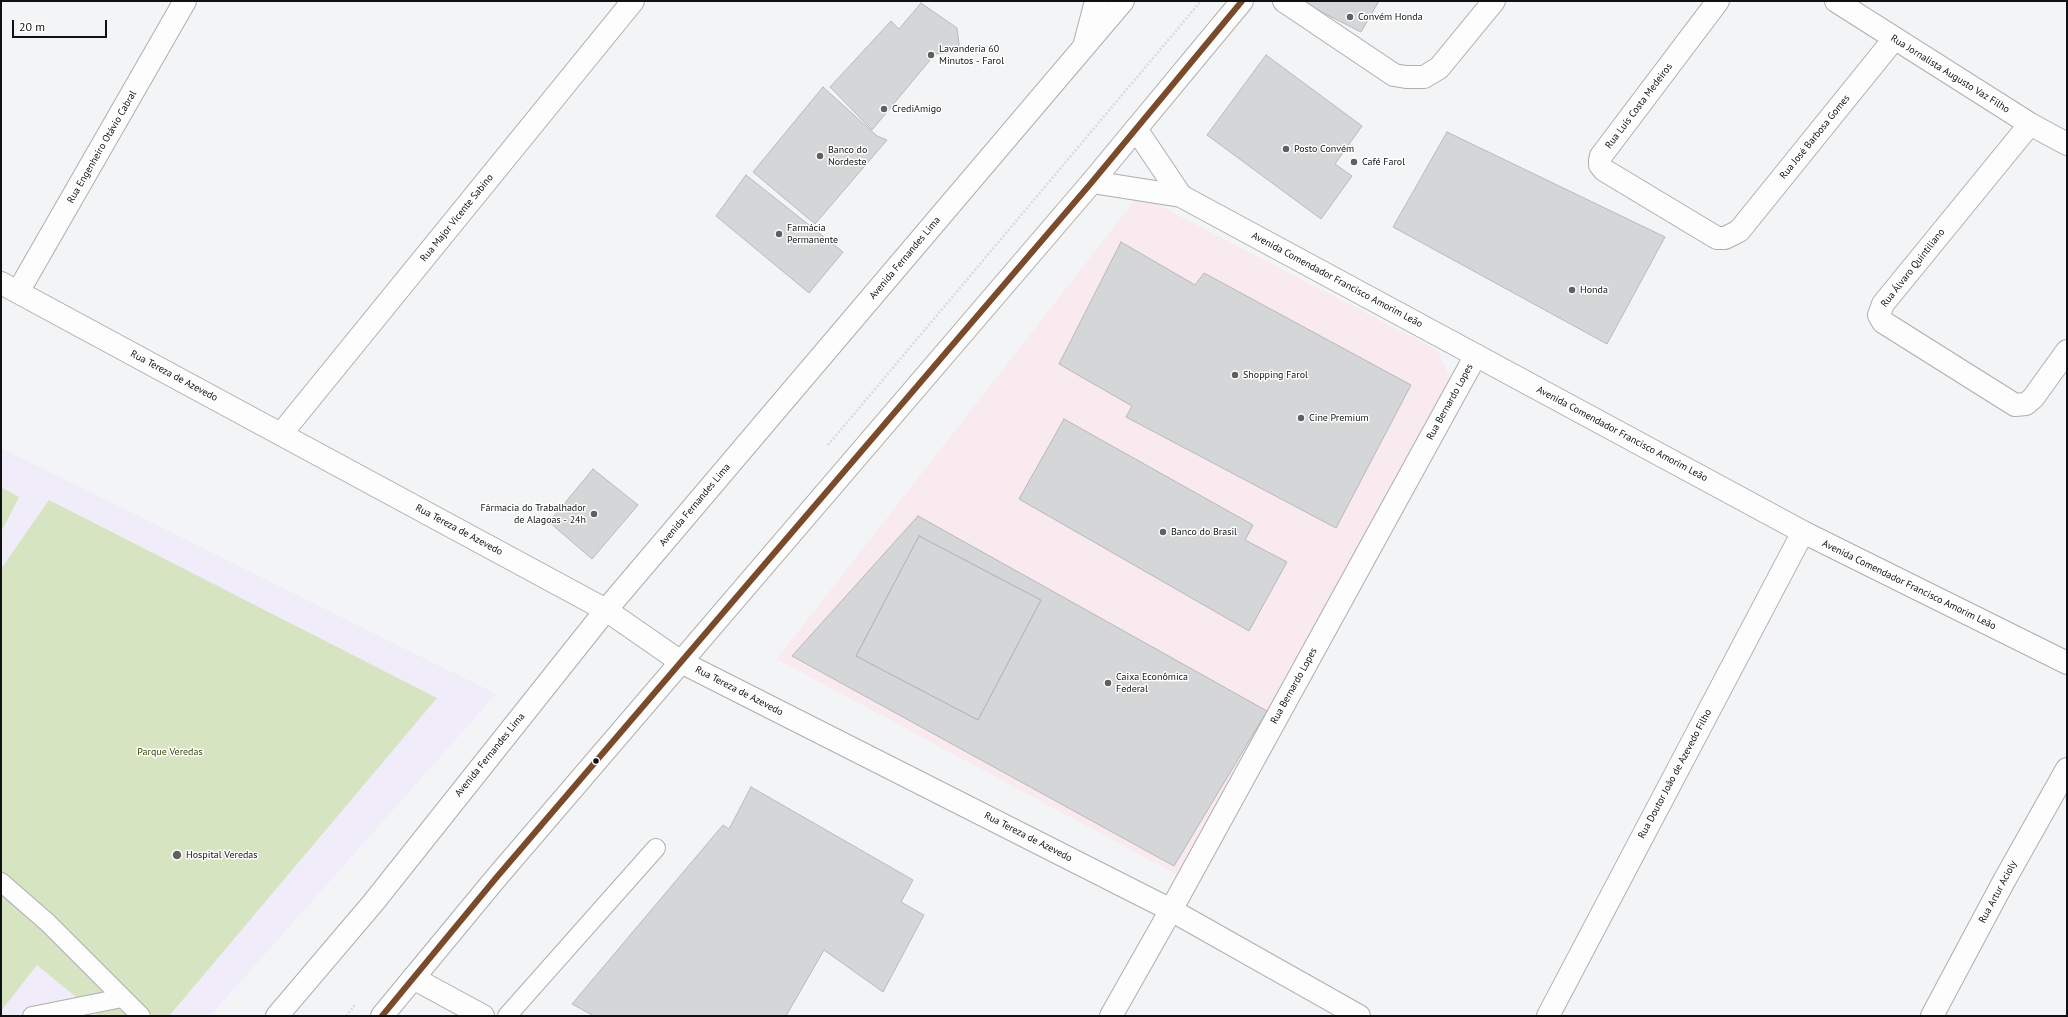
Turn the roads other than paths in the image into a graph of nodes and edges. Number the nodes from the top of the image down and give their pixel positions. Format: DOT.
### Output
graph roads {
  1 [pos="185,1"];
  2 [pos="633,1"];
  3 [pos="1096,1"];
  4 [pos="1123,1"];
  5 [pos="1242,1"];
  6 [pos="1284,1"];
  7 [pos="1494,1"];
  8 [pos="1718,1"];
  9 [pos="1836,1"];
  10 [pos="1894,39"];
  11 [pos="1084,48"];
  12 [pos="2030,124"];
  13 [pos="1136,129"];
  14 [pos="2067,144"];
  15 [pos="1092,182"];
  16 [pos="1181,196"];
  17 [pos="1734,235"];
  18 [pos="10,288"];
  19 [pos="2067,351"];
  20 [pos="1476,355"];
  21 [pos="281,434"];
  22 [pos="1803,532"];
  23 [pos="606,610"];
  24 [pos="681,662"];
  25 [pos="2067,663"];
  26 [pos="2067,769"];
  27 [pos="656,848"];
  28 [pos="1,882"];
  29 [pos="1171,910"];
  30 [pos="413,978"];
  31 [pos="122,998"];
  32 [pos="32,1016"];
  33 [pos="141,1016"];
  34 [pos="277,1016"];
  35 [pos="382,1016"];
  36 [pos="483,1016"];
  37 [pos="507,1016"];
  38 [pos="1111,1016"];
  39 [pos="1359,1016"];
  40 [pos="1548,1016"];
  41 [pos="1932,1016"];
  1 -- 18 [label="main road, Rua Engenheiro Otávio Cabral"];
  2 -- 21 [label="main road, Rua Major Vicente Sabino"];
  3 -- 11 [label="main road"];
  4 -- 11 [label="main road, Avenida Fernandes Lima"];
  5 -- 13 [label="main road"];
  6 -- 7 [label="main road"];
  8 -- 17 [label="main road, Rua Luís Costa Medeiros"];
  9 -- 10 [label="main road, Rua Jornalista Augusto Vaz Filho"];
  10 -- 12 [label="main road, Rua Jornalista Augusto Vaz Filho"];
  10 -- 17 [label="main road, Rua José Barbosa Gomes"];
  11 -- 23 [label="main road, Avenida Fernandes Lima"];
  12 -- 14 [label="main road, Rua Jornalista Augusto Vaz Filho"];
  12 -- 19 [label="main road, Rua Álvaro Quintiliano"];
  13 -- 15 [label="main road"];
  13 -- 16 [label="main road, Avenida Comendador Francisco Amorim Leão"];
  15 -- 16 [label="main road, Avenida Comendador Francisco Amorim Leão"];
  15 -- 24 [label="main road"];
  16 -- 20 [label="main road, Avenida Comendador Francisco Amorim Leão"];
  18 -- 21 [label="main road, Rua Tereza de Azevedo"];
  20 -- 22 [label="main road, Avenida Comendador Francisco Amorim Leão"];
  20 -- 29 [label="main road, Rua Bernardo Lopes"];
  21 -- 23 [label="main road, Rua Tereza de Azevedo"];
  22 -- 25 [label="main road, Avenida Comendador Francisco Amorim Leão"];
  22 -- 40 [label="main road, Rua Doutor João de Azevedo Filho"];
  23 -- 24 [label="main road, Rua Tereza de Azevedo"];
  23 -- 34 [label="main road, Avenida Fernandes Lima"];
  24 -- 29 [label="main road, Rua Tereza de Azevedo"];
  24 -- 30 [label="main road"];
  26 -- 41 [label="main road, Rua Artur Acioly"];
  27 -- 37 [label="lane"];
  28 -- 31 [label="lane"];
  29 -- 38 [label="main road, Rua Bernardo Lopes"];
  29 -- 39 [label="main road, Rua Tereza de Azevedo"];
  30 -- 35 [label="main road"];
  30 -- 36 [label="main road"];
  31 -- 32 [label="lane"];
  31 -- 33 [label="lane"];
}
